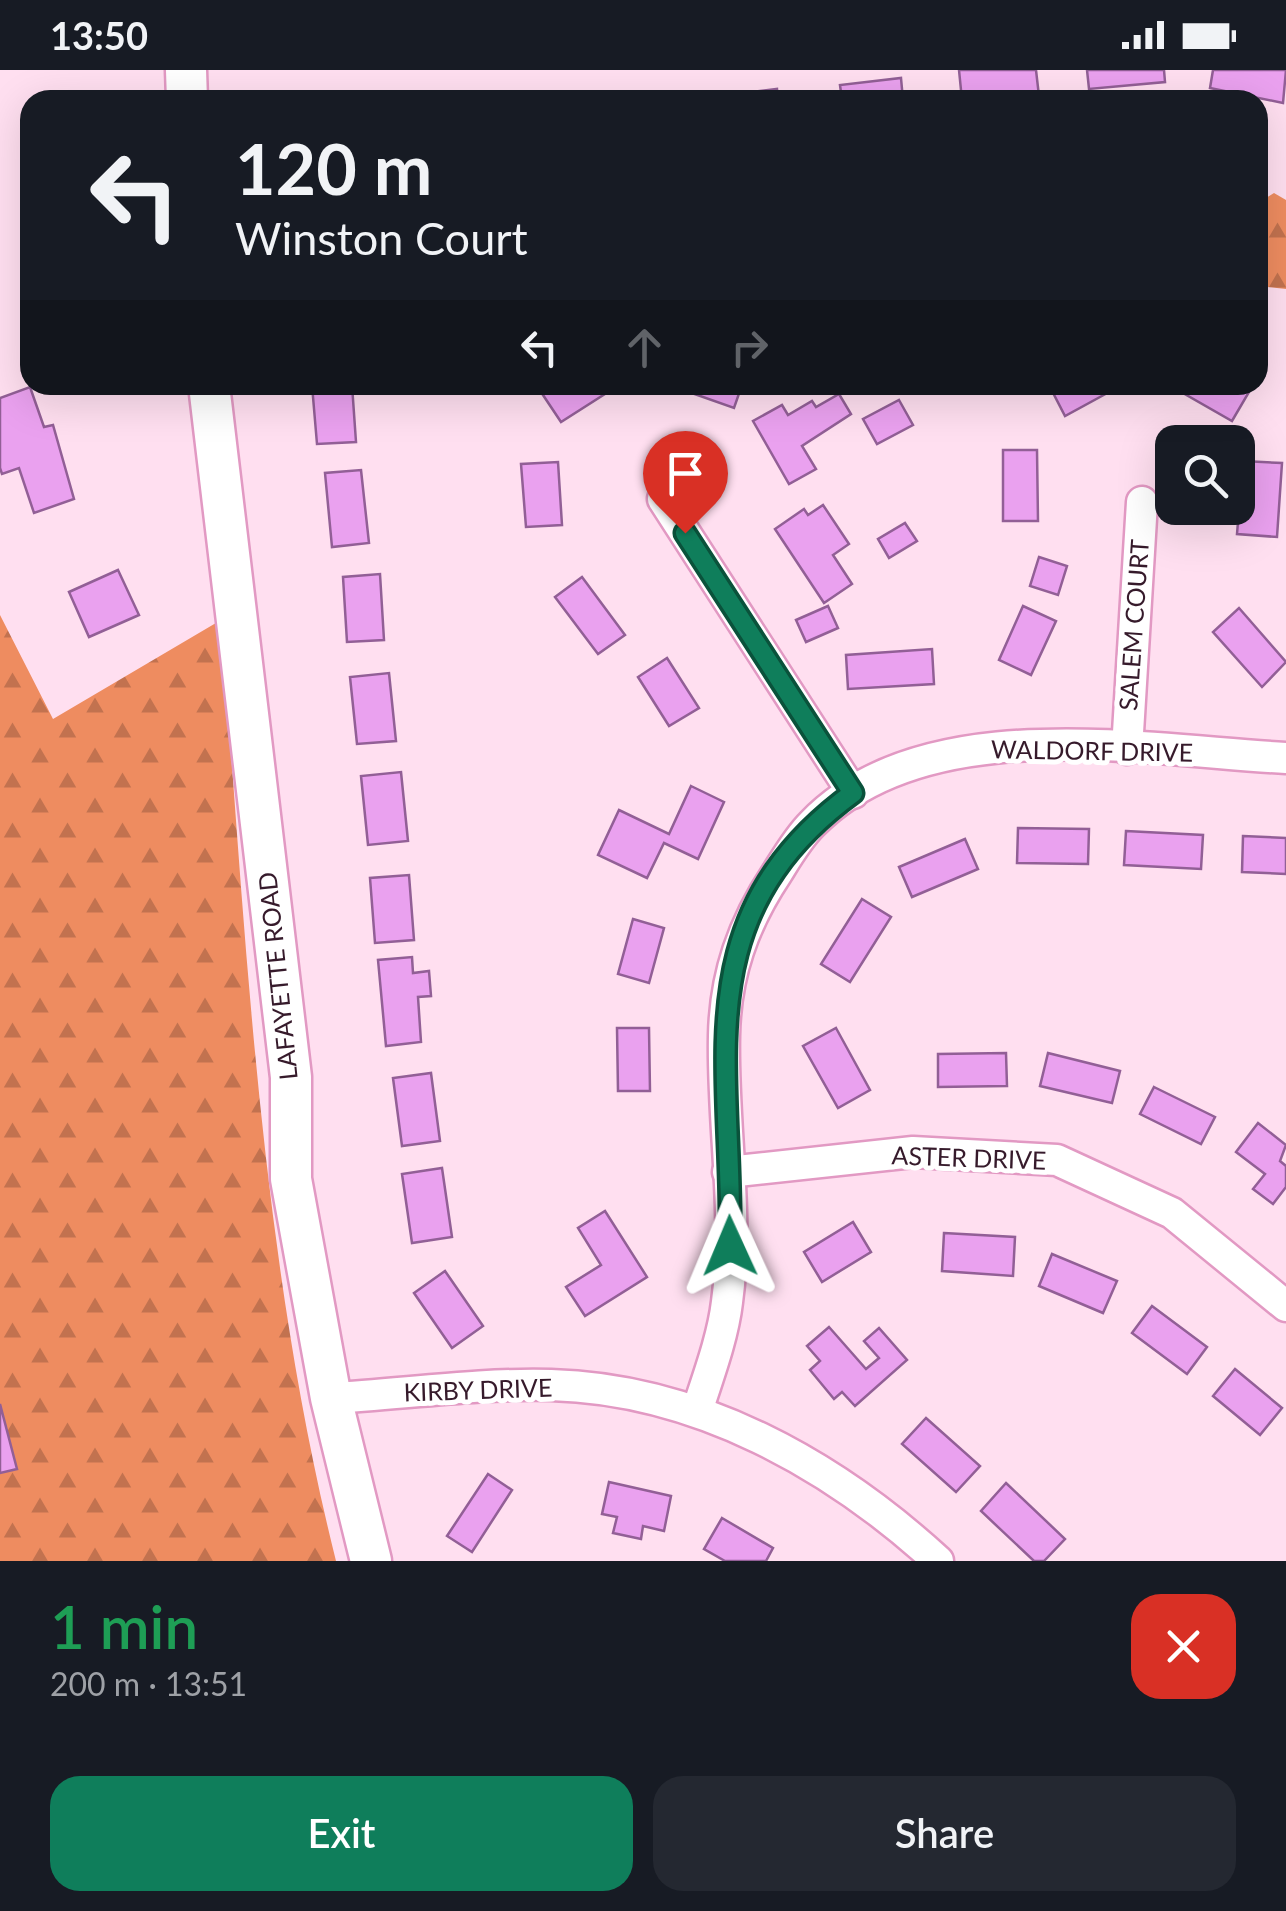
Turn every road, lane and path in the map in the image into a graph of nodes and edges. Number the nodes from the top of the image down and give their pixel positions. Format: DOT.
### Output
graph roads {
  1 [pos="210,395"];
  2 [pos="663,498"];
  3 [pos="1142,502"];
  4 [pos="1126,749"];
  5 [pos="1286,758"];
  6 [pos="853,793"];
  7 [pos="728,1172"];
  8 [pos="1286,1306"];
  9 [pos="331,1398"];
  10 [pos="697,1411"];
  11 [pos="371,1561"];
  12 [pos="938,1561"];
  1 -- 9 [label="main road, LAFAYETTE ROAD"];
  2 -- 6 [label="street"];
  3 -- 4 [label="street, SALEM COURT"];
  4 -- 5 [label="street, WALDORF DRIVE"];
  4 -- 6 [label="street, WALDORF DRIVE"];
  6 -- 7 [label="street, WALDORF DRIVE"];
  7 -- 8 [label="street, ASTER DRIVE"];
  7 -- 10 [label="street, WALDORF DRIVE"];
  9 -- 10 [label="street, KIRBY DRIVE"];
  9 -- 11 [label="main road, LAFAYETTE ROAD"];
  10 -- 12 [label="street, KIRBY DRIVE"];
}
